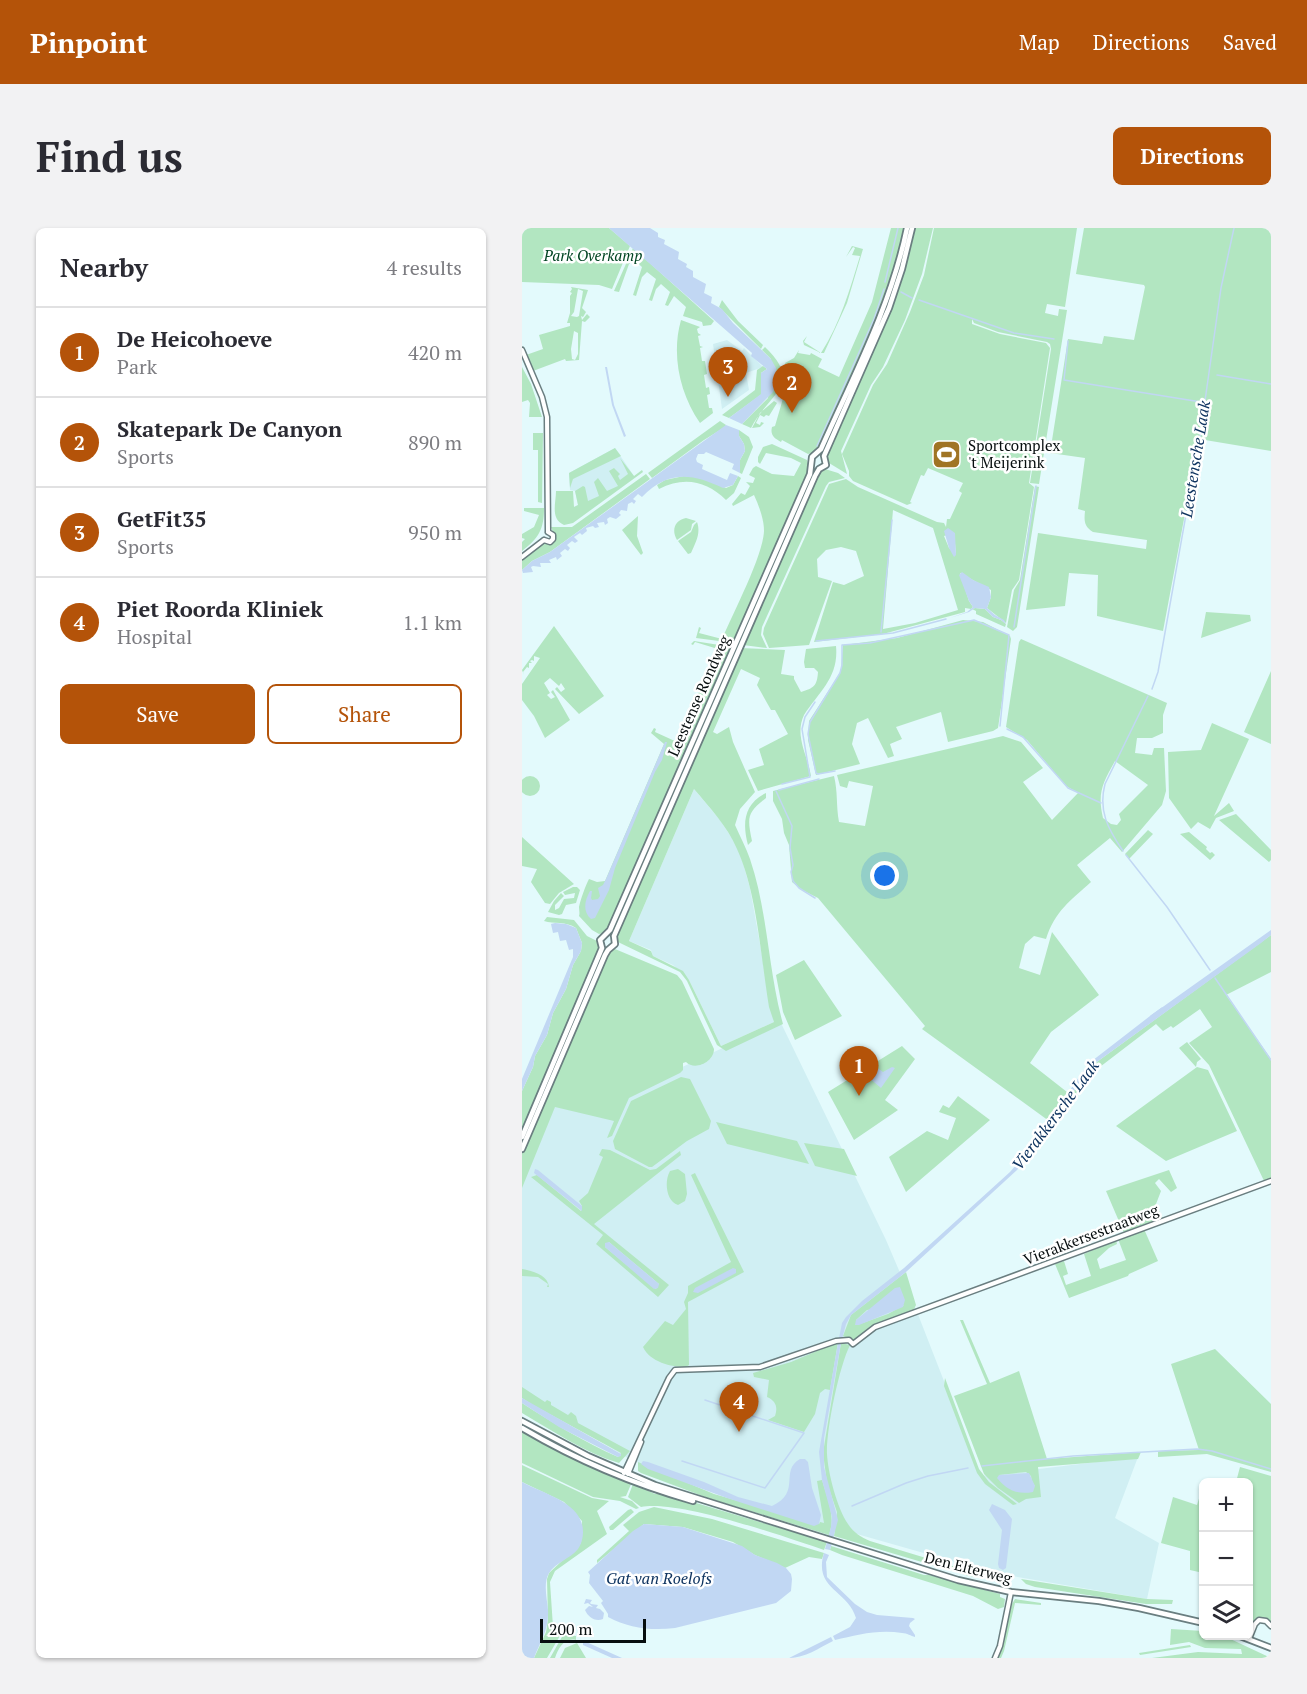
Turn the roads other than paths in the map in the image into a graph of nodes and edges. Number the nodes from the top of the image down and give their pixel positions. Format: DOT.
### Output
graph roads {
  1 [pos="907,228"];
  2 [pos="912,228"];
  3 [pos="522,350"];
  4 [pos="818,453"];
  5 [pos="825,456"];
  6 [pos="812,466"];
  7 [pos="819,469"];
  8 [pos="548,532"];
  9 [pos="544,540"];
  10 [pos="522,557"];
  11 [pos="738,642"];
  12 [pos="735,649"];
  13 [pos="607,934"];
  14 [pos="614,936"];
  15 [pos="605,949"];
  16 [pos="522,1137"];
  17 [pos="522,1149"];
  18 [pos="1271,1181"];
  19 [pos="522,1421"];
  20 [pos="522,1428"];
  21 [pos="625,1476"];
  22 [pos="1011,1592"];
  23 [pos="1199,1622"];
  24 [pos="1271,1626"];
  25 [pos="1253,1630"];
  26 [pos="1251,1640"];
  27 [pos="1271,1648"];
  28 [pos="995,1658"];
  1 -- 4 [label="main road"];
  2 -- 5 [label="main road"];
  3 -- 8 [label="street"];
  4 -- 5 [label="main road"];
  4 -- 6 [label="main road"];
  5 -- 7 [label="main road"];
  6 -- 7 [label="main road"];
  6 -- 11 [label="main road, Leestense Rondweg"];
  7 -- 11 [label="main road, Leestense Rondweg"];
  8 -- 9 [label="street"];
  8 -- 9 [label="street"];
  9 -- 10 [label="street"];
  11 -- 12 [label="main road, Leestense Rondweg"];
  12 -- 13 [label="main road, Leestense Rondweg"];
  12 -- 14 [label="main road, Leestense Rondweg"];
  13 -- 14 [label="main road"];
  13 -- 15 [label="main road, Leestense Rondweg"];
  14 -- 15 [label="main road, Leestense Rondweg"];
  15 -- 16 [label="main road"];
  15 -- 17 [label="main road"];
  18 -- 21 [label="street, Vierakkersestraatweg"];
  19 -- 21 [label="main road, Den Elterweg"];
  20 -- 21 [label="main road, Den Elterweg"];
  21 -- 22 [label="main road, Den Elterweg"];
  22 -- 23 [label="main road, Den Elterweg"];
  22 -- 28 [label="street"];
  24 -- 25 [label="street"];
  26 -- 27 [label="main road"];
}
